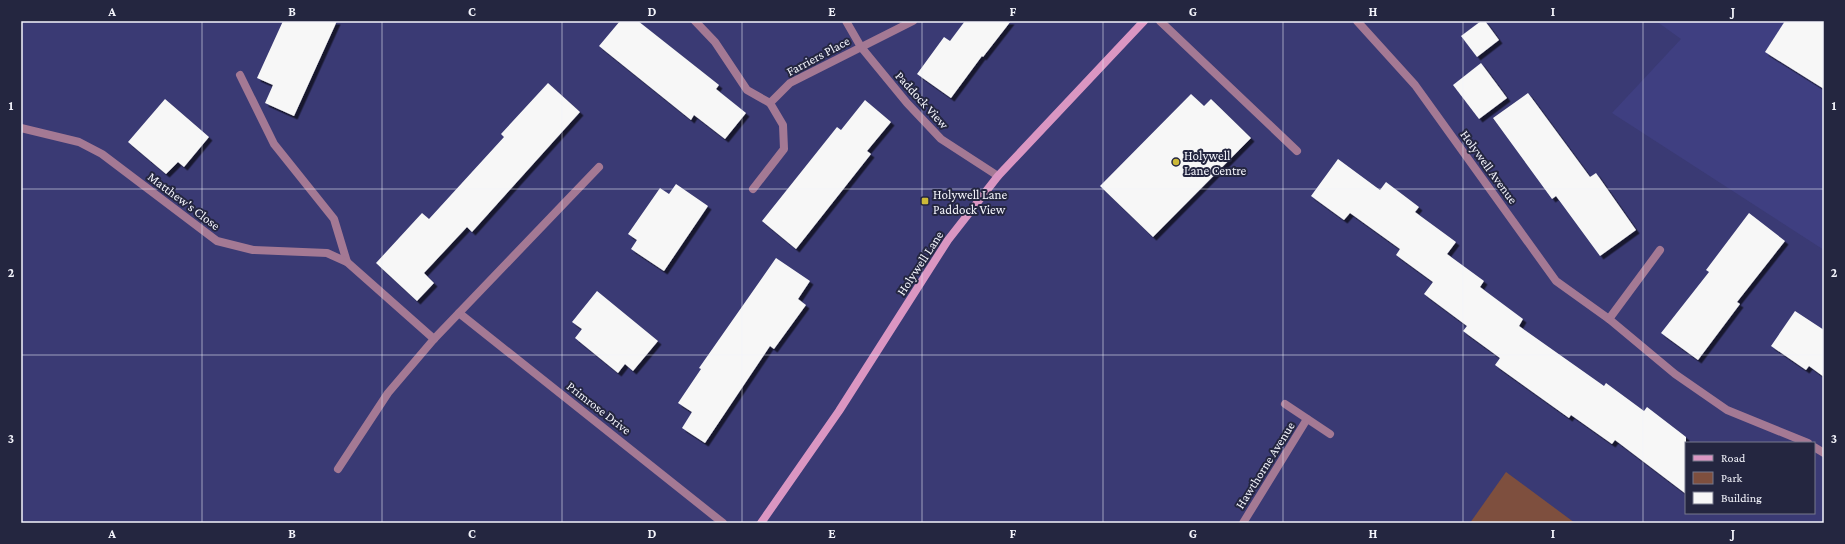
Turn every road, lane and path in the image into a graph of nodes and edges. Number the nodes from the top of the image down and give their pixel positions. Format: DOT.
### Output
graph roads {
  1 [pos="695,21"];
  2 [pos="846,21"];
  3 [pos="913,21"];
  4 [pos="1144,21"];
  5 [pos="1160,21"];
  6 [pos="1357,21"];
  7 [pos="861,47"];
  8 [pos="240,76"];
  9 [pos="770,103"];
  10 [pos="21,128"];
  11 [pos="1296,152"];
  12 [pos="599,167"];
  13 [pos="998,176"];
  14 [pos="753,189"];
  15 [pos="1660,250"];
  16 [pos="347,262"];
  17 [pos="459,313"];
  18 [pos="1609,319"];
  19 [pos="434,339"];
  20 [pos="1285,404"];
  21 [pos="1307,419"];
  22 [pos="1330,434"];
  23 [pos="1806,442"];
  24 [pos="1815,448"];
  25 [pos="1824,453"];
  26 [pos="338,470"];
  27 [pos="723,523"];
  28 [pos="762,523"];
  29 [pos="1243,523"];
  1 -- 9 [label="street"];
  2 -- 7 [label="street, Paddock View"];
  3 -- 7 [label="street, Farriers Place"];
  4 -- 13 [label="main road, Holywell Lane"];
  5 -- 11 [label="street"];
  6 -- 18 [label="street, Holywell Avenue"];
  7 -- 9 [label="street, Farriers Place"];
  7 -- 13 [label="street, Paddock View"];
  8 -- 16 [label="street"];
  9 -- 14 [label="street"];
  10 -- 16 [label="street, Matthew's Close"];
  12 -- 17 [label="street"];
  13 -- 28 [label="main road, Holywell Lane"];
  15 -- 18 [label="street"];
  16 -- 19 [label="street, Matthew's Close"];
  17 -- 19 [label="street"];
  17 -- 27 [label="street, Primrose Drive"];
  18 -- 23 [label="street, Holywell Avenue"];
  19 -- 26 [label="street"];
  20 -- 21 [label="street, Hawthorne Avenue"];
  21 -- 22 [label="street, Hawthorne Avenue"];
  21 -- 29 [label="street, Hawthorne Avenue"];
  24 -- 25 [label="street"];
}
